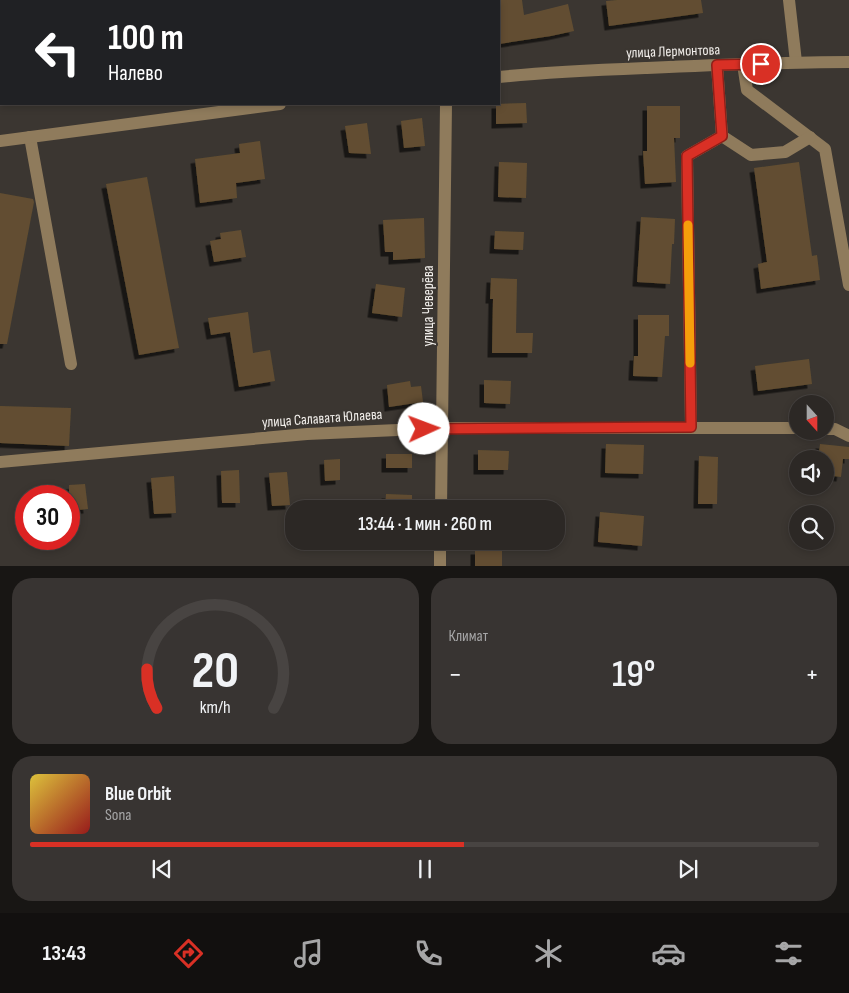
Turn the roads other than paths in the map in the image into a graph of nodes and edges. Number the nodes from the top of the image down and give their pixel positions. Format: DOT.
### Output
graph roads {
  1 [pos="789,0"];
  2 [pos="796,62"];
  3 [pos="849,62"];
  4 [pos="743,64"];
  5 [pos="717,65"];
  6 [pos="500,76"];
  7 [pos="272,105"];
  8 [pos="446,105"];
  9 [pos="722,136"];
  10 [pos="30,137"];
  11 [pos="810,137"];
  12 [pos="0,141"];
  13 [pos="849,285"];
  14 [pos="71,364"];
  15 [pos="691,427"];
  16 [pos="443,428"];
  17 [pos="789,428"];
  18 [pos="834,430"];
  19 [pos="849,436"];
  20 [pos="0,462"];
  21 [pos="441,500"];
  22 [pos="440,550"];
  23 [pos="440,566"];
  1 -- 2 [label="street"];
  2 -- 3 [label="street, улица Лермонтова"];
  2 -- 4 [label="street, улица Лермонтова"];
  4 -- 5 [label="street, улица Лермонтова"];
  4 -- 11 [label="street"];
  5 -- 6 [label="street, улица Лермонтова"];
  5 -- 9 [label="street"];
  7 -- 10 [label="street"];
  8 -- 16 [label="street, улица Чеверёва"];
  9 -- 11 [label="street"];
  9 -- 15 [label="street"];
  10 -- 12 [label="street"];
  10 -- 14 [label="street"];
  11 -- 13 [label="street"];
  15 -- 16 [label="street, улица Салавата Юлаева"];
  15 -- 17 [label="street, улица Салавата Юлаева"];
  16 -- 20 [label="street, улица Салавата Юлаева"];
  16 -- 21 [label="street, улица Чеверёва"];
  18 -- 19 [label="street"];
  22 -- 23 [label="street"];
}
